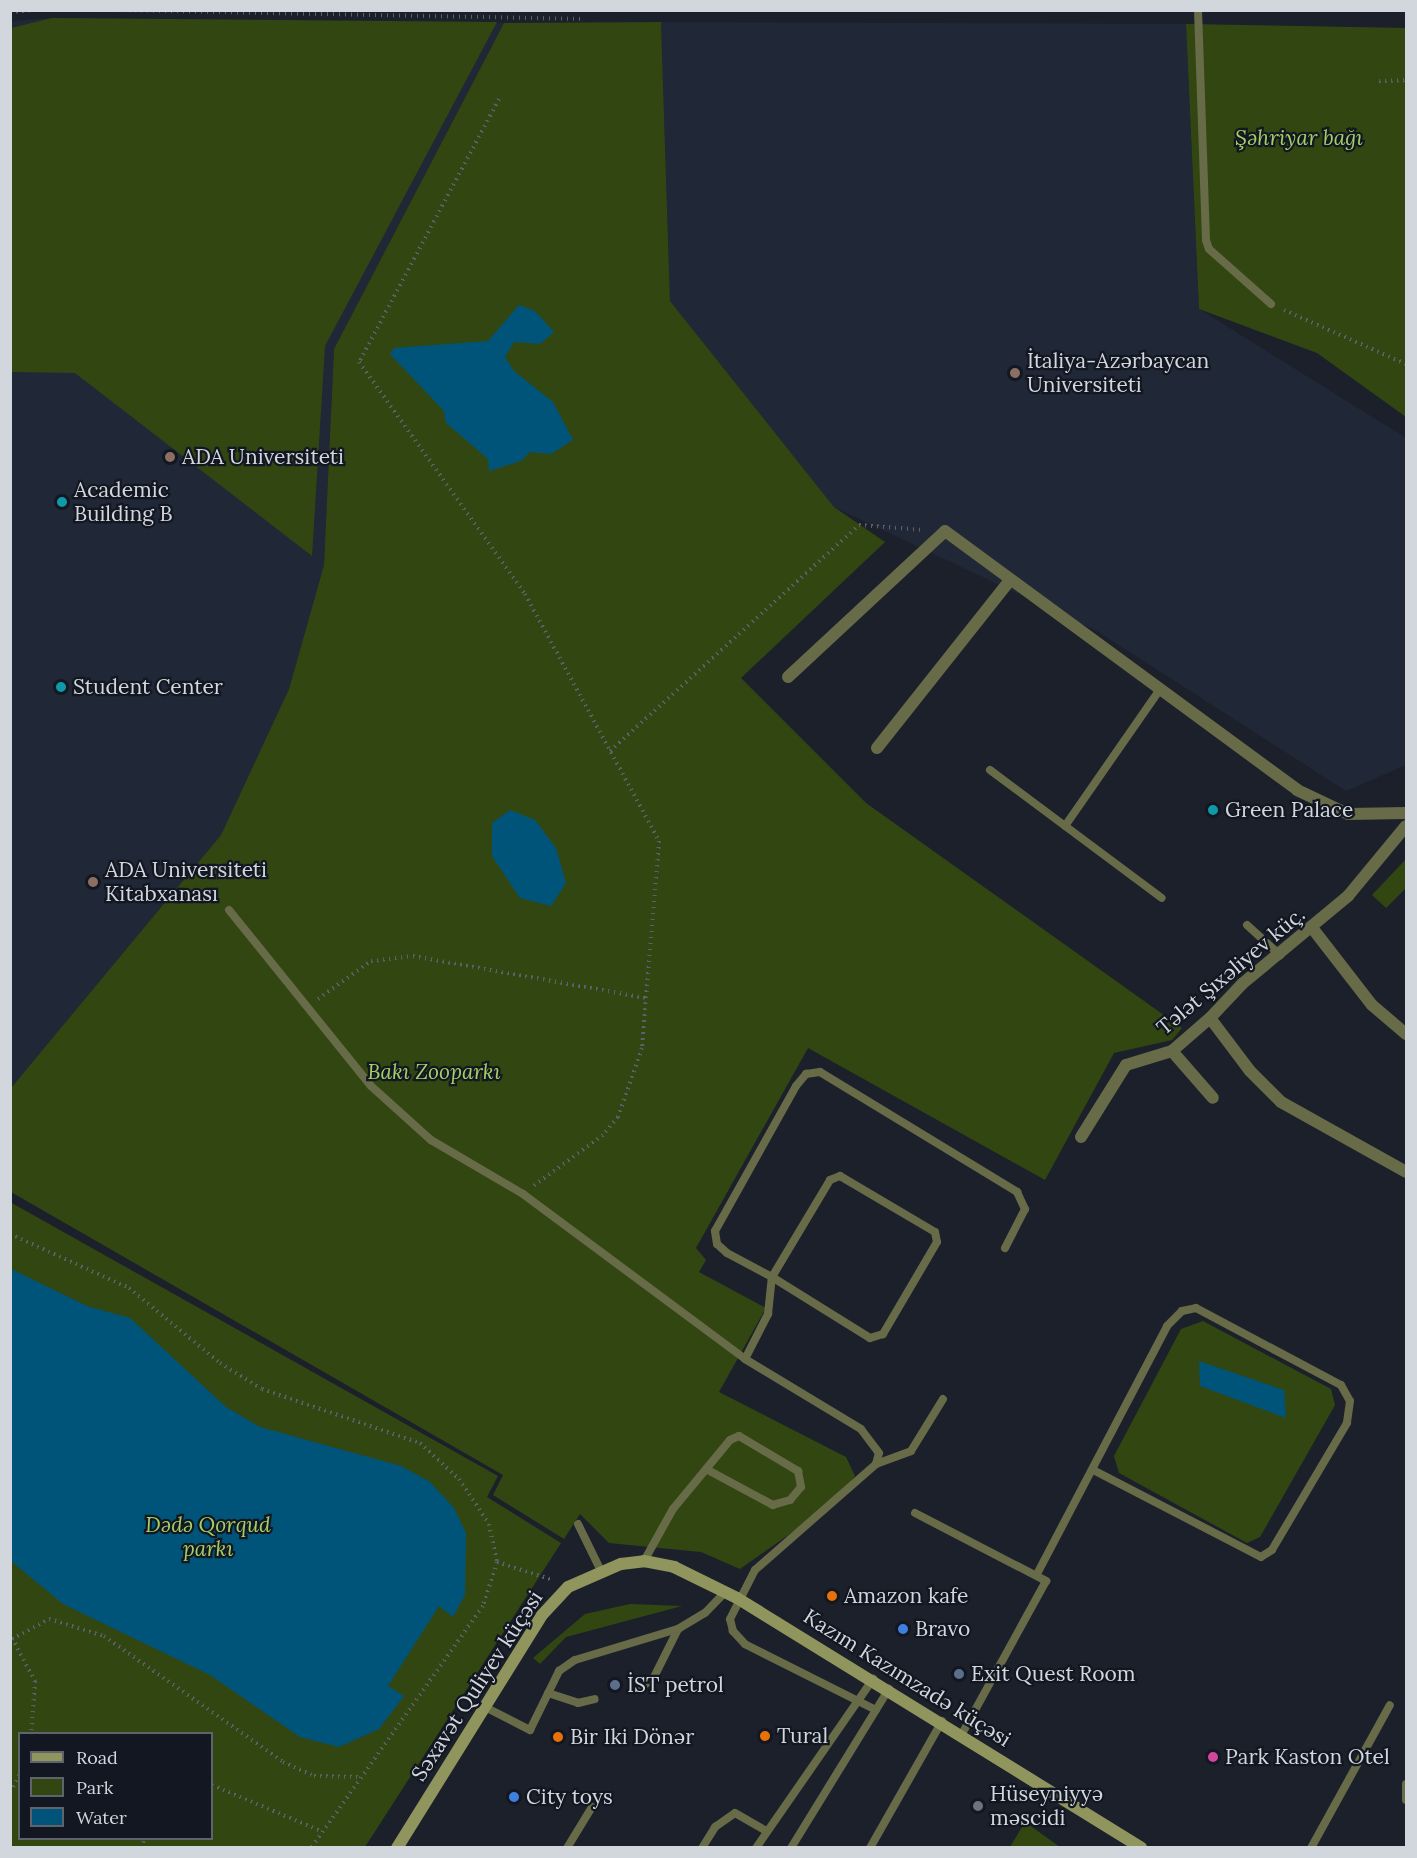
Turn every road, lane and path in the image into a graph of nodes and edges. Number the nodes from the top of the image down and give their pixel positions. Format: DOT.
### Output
graph roads {
  1 [pos="35,10"];
  2 [pos="117,10"];
  3 [pos="1198,10"];
  4 [pos="10,12"];
  5 [pos="583,19"];
  6 [pos="1407,80"];
  7 [pos="1379,81"];
  8 [pos="499,99"];
  9 [pos="1271,304"];
  10 [pos="1407,364"];
  11 [pos="945,531"];
  12 [pos="1010,580"];
  13 [pos="788,677"];
  14 [pos="1158,692"];
  15 [pos="877,748"];
  16 [pos="610,751"];
  17 [pos="990,770"];
  18 [pos="1407,813"];
  19 [pos="1065,826"];
  20 [pos="1407,826"];
  21 [pos="1162,898"];
  22 [pos="230,910"];
  23 [pos="1246,925"];
  24 [pos="1313,929"];
  25 [pos="1280,955"];
  26 [pos="646,998"];
  27 [pos="307,1006"];
  28 [pos="1210,1018"];
  29 [pos="1407,1034"];
  30 [pos="1172,1051"];
  31 [pos="1213,1098"];
  32 [pos="1081,1137"];
  33 [pos="1407,1172"];
  34 [pos="523,1194"];
  35 [pos="10,1234"];
  36 [pos="1005,1248"];
  37 [pos="772,1277"];
  38 [pos="745,1359"];
  39 [pos="943,1399"];
  40 [pos="876,1464"];
  41 [pos="706,1469"];
  42 [pos="1093,1470"];
  43 [pos="915,1513"];
  44 [pos="578,1524"];
  45 [pos="644,1561"];
  46 [pos="497,1562"];
  47 [pos="601,1571"];
  48 [pos="540,1573"];
  49 [pos="1036,1574"];
  50 [pos="725,1592"];
  51 [pos="737,1598"];
  52 [pos="678,1629"];
  53 [pos="11,1638"];
  54 [pos="873,1679"];
  55 [pos="890,1689"];
  56 [pos="637,1690"];
  57 [pos="548,1693"];
  58 [pos="595,1699"];
  59 [pos="858,1701"];
  60 [pos="1390,1705"];
  61 [pos="483,1706"];
  62 [pos="876,1710"];
  63 [pos="943,1721"];
  64 [pos="31,1732"];
  65 [pos="962,1734"];
  66 [pos="361,1777"];
  67 [pos="18,1778"];
  68 [pos="1407,1784"];
  69 [pos="213,1785"];
  70 [pos="10,1792"];
  71 [pos="1407,1800"];
  72 [pos="592,1807"];
  73 [pos="321,1831"];
  74 [pos="766,1831"];
  75 [pos="311,1848"];
  76 [pos="397,1848"];
  77 [pos="567,1848"];
  78 [pos="702,1848"];
  79 [pos="756,1848"];
  80 [pos="791,1848"];
  81 [pos="870,1848"];
  82 [pos="1141,1848"];
  83 [pos="1311,1848"];
  1 -- 4 [label="path"];
  2 -- 5 [label="path"];
  3 -- 9 [label="lane"];
  6 -- 7 [label="path"];
  8 -- 16 [label="path"];
  9 -- 10 [label="path"];
  11 -- 12 [label="street"];
  11 -- 13 [label="street"];
  11 -- 16 [label="path"];
  12 -- 14 [label="street"];
  12 -- 15 [label="street"];
  14 -- 18 [label="street"];
  14 -- 19 [label="lane"];
  16 -- 26 [label="path"];
  17 -- 19 [label="lane"];
  19 -- 21 [label="lane"];
  20 -- 24 [label="street, Tələt Şıxəliyev küç."];
  22 -- 27 [label="lane"];
  23 -- 25 [label="lane"];
  24 -- 25 [label="street, Tələt Şıxəliyev küç."];
  24 -- 29 [label="street"];
  25 -- 28 [label="street, Tələt Şıxəliyev küç."];
  26 -- 27 [label="path"];
  26 -- 34 [label="path"];
  27 -- 34 [label="lane"];
  28 -- 30 [label="street, Tələt Şıxəliyev küç."];
  28 -- 33 [label="street"];
  30 -- 31 [label="street"];
  30 -- 32 [label="street, Tələt Şıxəliyev küç."];
  34 -- 38 [label="lane"];
  35 -- 46 [label="path"];
  36 -- 37 [label="lane"];
  37 -- 37 [label="lane"];
  37 -- 38 [label="lane"];
  38 -- 40 [label="lane"];
  39 -- 40 [label="lane"];
  40 -- 51 [label="lane"];
  41 -- 41 [label="lane"];
  41 -- 45 [label="lane"];
  42 -- 42 [label="lane"];
  42 -- 49 [label="lane"];
  43 -- 49 [label="lane"];
  44 -- 47 [label="lane"];
  45 -- 47 [label="main road, Səxavət Quliyev küçəsi"];
  45 -- 50 [label="main road, Kazım Kazımzadə küçəsi"];
  46 -- 48 [label="path"];
  46 -- 66 [label="path"];
  47 -- 61 [label="main road, Səxavət Quliyev küçəsi"];
  49 -- 65 [label="lane"];
  50 -- 51 [label="main road, Kazım Kazımzadə küçəsi"];
  50 -- 52 [label="lane"];
  51 -- 54 [label="main road, Kazım Kazımzadə küçəsi"];
  51 -- 59 [label="lane"];
  52 -- 56 [label="lane"];
  52 -- 57 [label="lane"];
  53 -- 64 [label="path"];
  53 -- 66 [label="path"];
  54 -- 55 [label="main road, Kazım Kazımzadə küçəsi"];
  54 -- 59 [label="lane"];
  55 -- 62 [label="lane"];
  55 -- 63 [label="main road, Kazım Kazımzadə küçəsi"];
  57 -- 58 [label="lane"];
  57 -- 61 [label="lane"];
  59 -- 62 [label="lane"];
  59 -- 74 [label="lane"];
  60 -- 83 [label="lane"];
  61 -- 76 [label="main road, Səxavət Quliyev küçəsi"];
  62 -- 80 [label="lane"];
  63 -- 65 [label="main road, Kazım Kazımzadə küçəsi"];
  63 -- 81 [label="lane"];
  65 -- 82 [label="main road, Kazım Kazımzadə küçəsi"];
  66 -- 73 [label="path"];
  67 -- 70 [label="path"];
  68 -- 71 [label="lane"];
  69 -- 73 [label="path"];
  72 -- 77 [label="lane"];
  73 -- 75 [label="path"];
  74 -- 78 [label="lane"];
  74 -- 79 [label="lane"];
}
